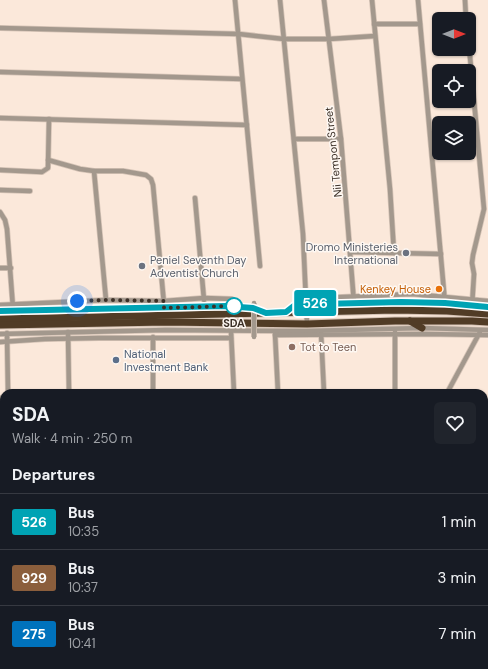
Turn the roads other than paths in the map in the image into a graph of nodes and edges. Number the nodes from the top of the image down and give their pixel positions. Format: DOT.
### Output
graph roads {
  1 [pos="235,0"];
  2 [pos="280,0"];
  3 [pos="324,0"];
  4 [pos="372,0"];
  5 [pos="418,0"];
  6 [pos="465,0"];
  7 [pos="466,12"];
  8 [pos="374,24"];
  9 [pos="420,24"];
  10 [pos="0,28"];
  11 [pos="239,34"];
  12 [pos="375,36"];
  13 [pos="284,39"];
  14 [pos="329,39"];
  15 [pos="470,56"];
  16 [pos="0,72"];
  17 [pos="242,79"];
  18 [pos="0,118"];
  19 [pos="50,119"];
  20 [pos="247,125"];
  21 [pos="294,138"];
  22 [pos="341,139"];
  23 [pos="48,160"];
  24 [pos="0,170"];
  25 [pos="94,171"];
  26 [pos="0,190"];
  27 [pos="30,190"];
  28 [pos="195,198"];
  29 [pos="0,212"];
  30 [pos="351,252"];
  31 [pos="394,253"];
  32 [pos="441,254"];
  33 [pos="260,266"];
  34 [pos="0,268"];
  35 [pos="11,268"];
  36 [pos="354,297"];
  37 [pos="445,297"];
  38 [pos="204,298"];
  39 [pos="472,298"];
  40 [pos="106,300"];
  41 [pos="306,300"];
  42 [pos="488,300"];
  43 [pos="164,301"];
  44 [pos="62,302"];
  45 [pos="386,302"];
  46 [pos="254,303"];
  47 [pos="354,303"];
  48 [pos="445,303"];
  49 [pos="0,305"];
  50 [pos="13,305"];
  51 [pos="204,306"];
  52 [pos="472,306"];
  53 [pos="238,307"];
  54 [pos="488,307"];
  55 [pos="164,308"];
  56 [pos="62,310"];
  57 [pos="371,310"];
  58 [pos="0,311"];
  59 [pos="13,311"];
  60 [pos="286,312"];
  61 [pos="266,313"];
  62 [pos="488,314"];
  63 [pos="0,318"];
  64 [pos="307,318"];
  65 [pos="410,321"];
  66 [pos="488,322"];
  67 [pos="0,325"];
  68 [pos="166,326"];
  69 [pos="395,328"];
  70 [pos="422,328"];
  71 [pos="482,329"];
  72 [pos="488,330"];
  73 [pos="99,331"];
  74 [pos="231,331"];
  75 [pos="68,332"];
  76 [pos="7,333"];
  77 [pos="275,333"];
  78 [pos="321,333"];
  79 [pos="0,334"];
  80 [pos="395,334"];
  81 [pos="479,335"];
  82 [pos="488,335"];
  83 [pos="153,337"];
  84 [pos="254,337"];
  85 [pos="68,338"];
  86 [pos="99,338"];
  87 [pos="231,338"];
  88 [pos="0,342"];
  89 [pos="7,342"];
  90 [pos="8,389"];
  91 [pos="68,389"];
  92 [pos="153,389"];
  93 [pos="234,389"];
  94 [pos="278,389"];
  95 [pos="324,389"];
  96 [pos="395,389"];
  97 [pos="449,389"];
  1 -- 11 [label="street"];
  2 -- 13 [label="street"];
  3 -- 14 [label="street, Nii Tempon Street"];
  4 -- 8 [label="street"];
  5 -- 9 [label="street"];
  6 -- 7 [label="street"];
  8 -- 9 [label="street"];
  8 -- 12 [label="street"];
  9 -- 32 [label="street"];
  10 -- 11 [label="street"];
  11 -- 13 [label="street"];
  11 -- 17 [label="street"];
  12 -- 14 [label="street"];
  12 -- 31 [label="street"];
  13 -- 14 [label="street"];
  13 -- 21 [label="street"];
  14 -- 22 [label="street, Nii Tempon Street"];
  15 -- 39 [label="street"];
  16 -- 17 [label="street"];
  17 -- 20 [label="street"];
  18 -- 19 [label="street"];
  19 -- 20 [label="street"];
  19 -- 23 [label="street"];
  20 -- 33 [label="street"];
  21 -- 22 [label="street"];
  21 -- 41 [label="street"];
  22 -- 30 [label="street, Nii Tempon Street"];
  23 -- 24 [label="street"];
  23 -- 25 [label="street"];
  25 -- 40 [label="street"];
  25 -- 43 [label="street"];
  26 -- 27 [label="street"];
  28 -- 38 [label="street"];
  29 -- 35 [label="street"];
  30 -- 31 [label="street"];
  30 -- 36 [label="street, Nii Tempon Street"];
  31 -- 32 [label="street"];
  32 -- 37 [label="street"];
  34 -- 35 [label="street"];
  35 -- 50 [label="street"];
  36 -- 37 [label="street"];
  36 -- 41 [label="street"];
  36 -- 47 [label="street, Nii Tempon Street"];
  37 -- 39 [label="street"];
  37 -- 48 [label="street"];
  38 -- 43 [label="street"];
  38 -- 51 [label="street"];
  38 -- 53 [label="street"];
  39 -- 42 [label="street"];
  39 -- 52 [label="street"];
  40 -- 43 [label="street"];
  40 -- 44 [label="street"];
  41 -- 47 [label="street"];
  41 -- 60 [label="street"];
  41 -- 64 [label="street"];
  43 -- 55 [label="street"];
  44 -- 50 [label="street"];
  44 -- 56 [label="street"];
  45 -- 47 [label="street"];
  45 -- 48 [label="street"];
  45 -- 57 [label="highway"];
  46 -- 84 [label="street, bridge"];
  48 -- 52 [label="street"];
  49 -- 50 [label="street"];
  50 -- 59 [label="street"];
  51 -- 53 [label="street"];
  51 -- 55 [label="street"];
  52 -- 54 [label="street"];
  53 -- 61 [label="street"];
  55 -- 56 [label="street"];
  56 -- 59 [label="street"];
  57 -- 62 [label="highway"];
  57 -- 64 [label="highway"];
  58 -- 59 [label="street"];
  60 -- 61 [label="highway"];
  60 -- 64 [label="highway"];
  61 -- 63 [label="highway"];
  64 -- 65 [label="highway"];
  64 -- 68 [label="highway"];
  65 -- 66 [label="highway"];
  65 -- 70 [label="highway"];
  67 -- 68 [label="highway"];
  68 -- 73 [label="street"];
  68 -- 74 [label="street"];
  69 -- 70 [label="street"];
  69 -- 78 [label="street"];
  69 -- 80 [label="street"];
  70 -- 71 [label="street"];
  71 -- 72 [label="street"];
  71 -- 81 [label="street"];
  73 -- 75 [label="street"];
  73 -- 86 [label="street"];
  74 -- 77 [label="street"];
  74 -- 87 [label="street"];
  75 -- 76 [label="street"];
  75 -- 85 [label="street"];
  76 -- 79 [label="street"];
  76 -- 89 [label="street"];
  77 -- 78 [label="street"];
  77 -- 94 [label="street"];
  78 -- 80 [label="street"];
  78 -- 95 [label="street"];
  80 -- 81 [label="street"];
  80 -- 96 [label="street"];
  81 -- 82 [label="street"];
  81 -- 97 [label="street"];
  83 -- 86 [label="street"];
  83 -- 87 [label="street"];
  83 -- 92 [label="street"];
  85 -- 86 [label="street"];
  85 -- 89 [label="street"];
  85 -- 91 [label="street"];
  87 -- 93 [label="street"];
  88 -- 89 [label="street"];
  89 -- 90 [label="street"];
}
